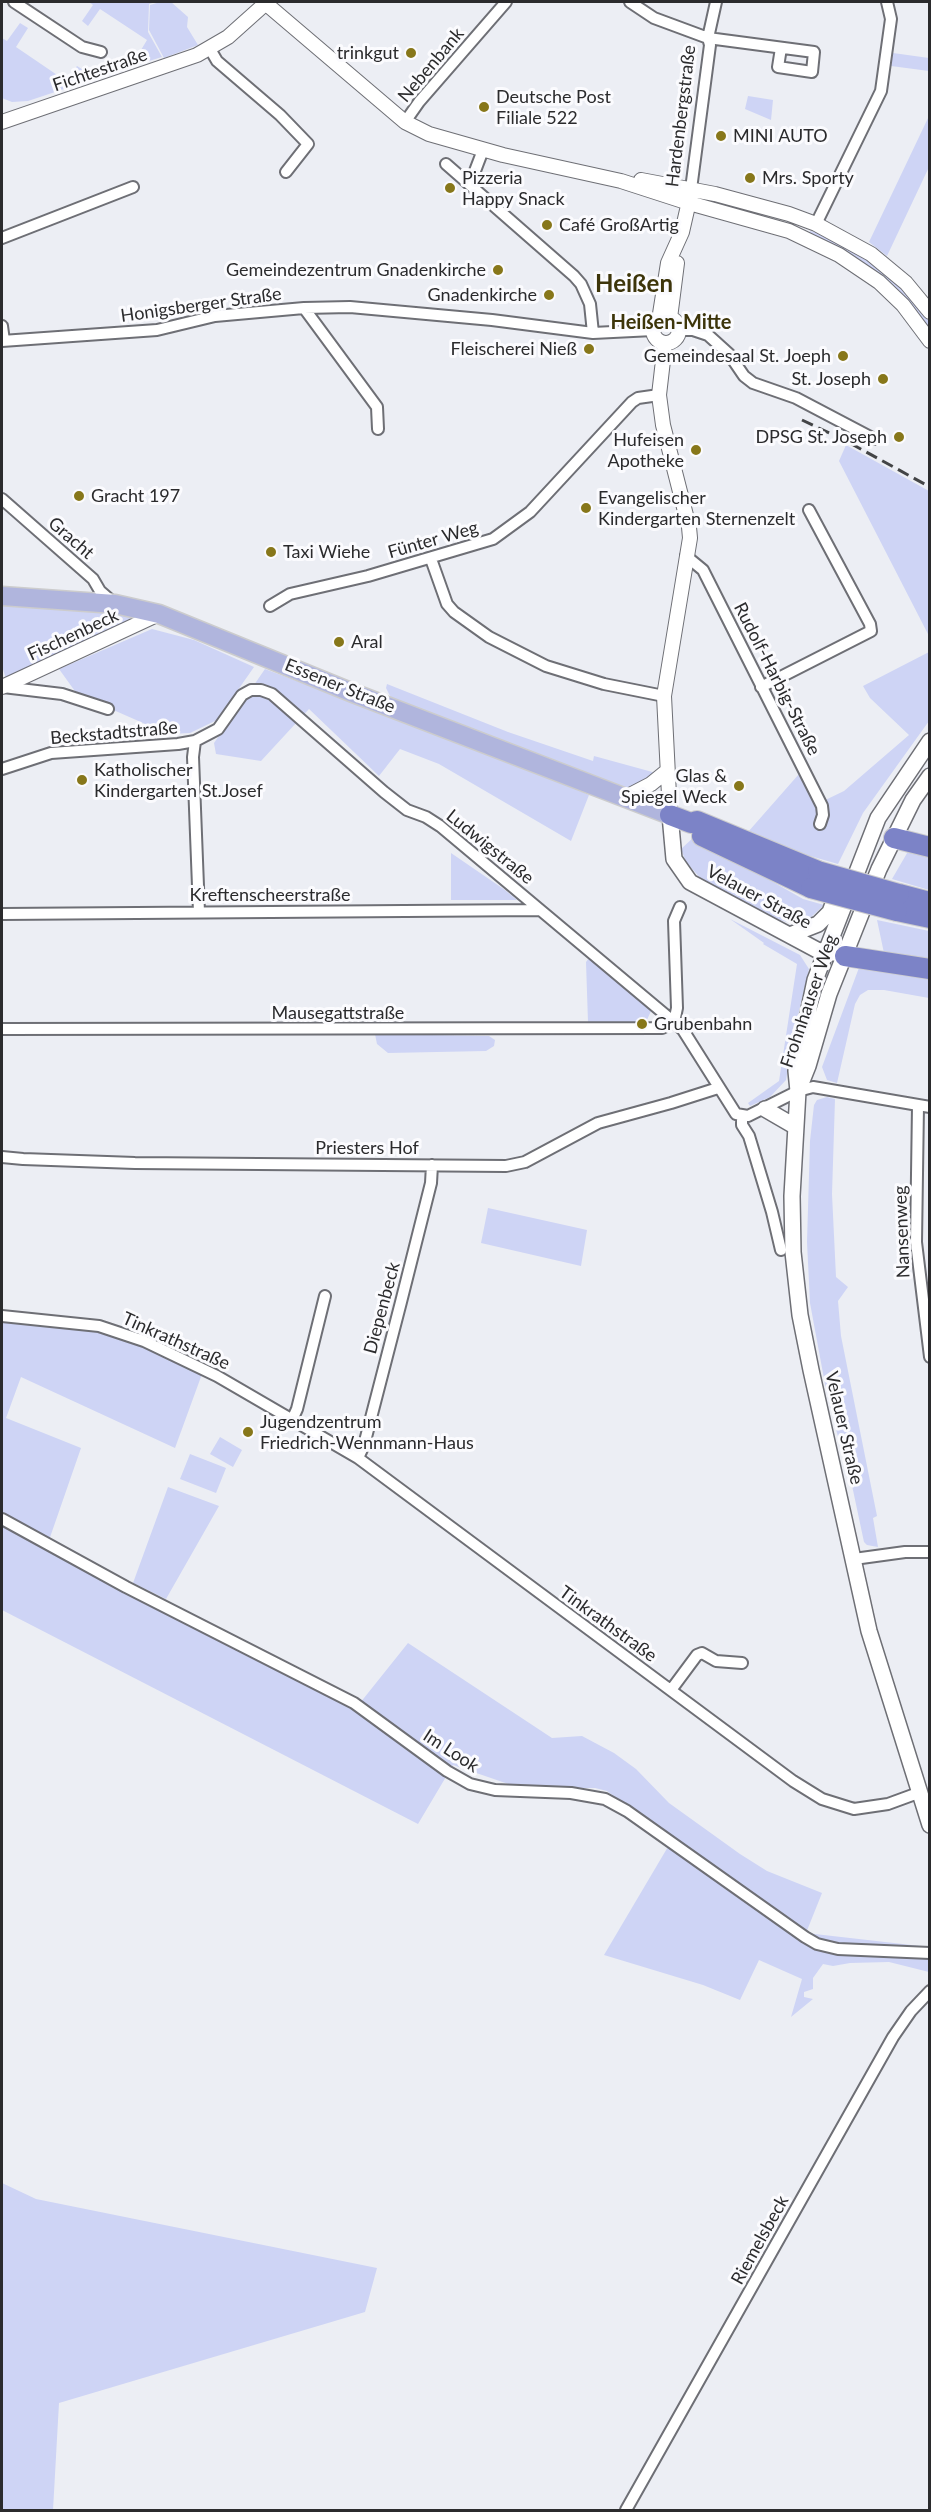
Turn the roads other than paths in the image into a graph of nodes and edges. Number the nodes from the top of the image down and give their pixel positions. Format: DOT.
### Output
graph roads {
  1 [pos="14,2"];
  2 [pos="265,2"];
  3 [pos="506,2"];
  4 [pos="630,2"];
  5 [pos="716,2"];
  6 [pos="887,2"];
  7 [pos="708,38"];
  8 [pos="781,48"];
  9 [pos="210,49"];
  10 [pos="101,52"];
  11 [pos="2,122"];
  12 [pos="405,122"];
  13 [pos="483,150"];
  14 [pos="446,164"];
  15 [pos="286,172"];
  16 [pos="621,181"];
  17 [pos="470,184"];
  18 [pos="133,187"];
  19 [pos="691,189"];
  20 [pos="689,203"];
  21 [pos="816,224"];
  22 [pos="2,238"];
  23 [pos="304,308"];
  24 [pos="930,312"];
  25 [pos="661,323"];
  26 [pos="2,326"];
  27 [pos="680,330"];
  28 [pos="593,333"];
  29 [pos="3,341"];
  30 [pos="930,341"];
  31 [pos="666,343"];
  32 [pos="659,395"];
  33 [pos="378,429"];
  34 [pos="874,439"];
  35 [pos="2,499"];
  36 [pos="809,510"];
  37 [pos="686,556"];
  38 [pos="431,559"];
  39 [pos="2,596"];
  40 [pos="116,604"];
  41 [pos="270,606"];
  42 [pos="159,614"];
  43 [pos="2,687"];
  44 [pos="761,687"];
  45 [pos="251,690"];
  46 [pos="664,696"];
  47 [pos="108,709"];
  48 [pos="195,741"];
  49 [pos="930,741"];
  50 [pos="2,769"];
  51 [pos="667,771"];
  52 [pos="930,776"];
  53 [pos="891,795"];
  54 [pos="626,797"];
  55 [pos="670,815"];
  56 [pos="819,824"];
  57 [pos="894,838"];
  58 [pos="868,840"];
  59 [pos="930,847"];
  60 [pos="930,902"];
  61 [pos="898,903"];
  62 [pos="680,907"];
  63 [pos="539,910"];
  64 [pos="199,912"];
  65 [pos="2,914"];
  66 [pos="930,918"];
  67 [pos="790,935"];
  68 [pos="825,952"];
  69 [pos="845,956"];
  70 [pos="930,969"];
  71 [pos="674,1022"];
  72 [pos="2,1029"];
  73 [pos="718,1088"];
  74 [pos="798,1091"];
  75 [pos="918,1106"];
  76 [pos="930,1107"];
  77 [pos="765,1109"];
  78 [pos="741,1116"];
  79 [pos="796,1126"];
  80 [pos="2,1157"];
  81 [pos="432,1165"];
  82 [pos="781,1250"];
  83 [pos="325,1296"];
  84 [pos="2,1316"];
  85 [pos="930,1357"];
  86 [pos="292,1420"];
  87 [pos="358,1458"];
  88 [pos="2,1520"];
  89 [pos="930,1552"];
  90 [pos="854,1559"];
  91 [pos="742,1663"];
  92 [pos="671,1690"];
  93 [pos="918,1793"];
  94 [pos="930,1825"];
  95 [pos="930,1953"];
  96 [pos="930,1991"];
  97 [pos="626,2511"];
  1 -- 10 [label="street"];
  2 -- 9 [label="street, Fichtestraße"];
  2 -- 12 [label="street"];
  3 -- 12 [label="street, Nebenbank"];
  4 -- 7 [label="street"];
  5 -- 7 [label="street, Hardenbergstraße"];
  6 -- 21 [label="street"];
  7 -- 8 [label="street"];
  7 -- 19 [label="street, Hardenbergstraße"];
  9 -- 11 [label="street, Fichtestraße"];
  9 -- 15 [label="street"];
  12 -- 13 [label="street"];
  13 -- 16 [label="street"];
  13 -- 17 [label="street"];
  14 -- 17 [label="street"];
  16 -- 19 [label="street"];
  16 -- 20 [label="street"];
  17 -- 28 [label="street"];
  18 -- 22 [label="street"];
  19 -- 20 [label="street, Hardenbergstraße"];
  19 -- 21 [label="street"];
  20 -- 25 [label="street, Hardenbergstraße"];
  20 -- 30 [label="street"];
  21 -- 24 [label="street"];
  23 -- 28 [label="street, Honigsberger Straße"];
  23 -- 29 [label="street, Honigsberger Straße"];
  23 -- 33 [label="street"];
  25 -- 27 [label="street"];
  25 -- 28 [label="street, Honigsberger Straße"];
  25 -- 31 [label="street"];
  26 -- 29 [label="street, Honigsberger Straße"];
  27 -- 31 [label="street"];
  27 -- 34 [label="street"];
  31 -- 32 [label="street"];
  32 -- 37 [label="street"];
  32 -- 38 [label="street, Fünter Weg"];
  35 -- 40 [label="street, Gracht"];
  36 -- 44 [label="street"];
  37 -- 44 [label="street, Rudolf-Harbig-Straße"];
  37 -- 46 [label="street"];
  38 -- 41 [label="street, Fünter Weg"];
  38 -- 46 [label="street"];
  39 -- 40 [label="main road, Essener Straße"];
  40 -- 42 [label="main road, Essener Straße"];
  42 -- 43 [label="street, Fischenbeck"];
  42 -- 54 [label="main road, Essener Straße"];
  43 -- 47 [label="street, Fischenbeck"];
  44 -- 56 [label="street, Rudolf-Harbig-Straße"];
  45 -- 48 [label="street, Beckstadtstraße"];
  45 -- 63 [label="street, Ludwigstraße"];
  46 -- 51 [label="street"];
  48 -- 50 [label="street, Beckstadtstraße"];
  48 -- 64 [label="street, Beckstadtstraße"];
  49 -- 53 [label="main road, Frohnhauser Weg"];
  51 -- 54 [label="street"];
  51 -- 55 [label="street"];
  52 -- 57 [label="main road, Frohnhauser Weg"];
  53 -- 58 [label="main road, Frohnhauser Weg"];
  53 -- 67 [label="main road"];
  54 -- 55 [label="main road, Essener Straße"];
  55 -- 61 [label="highway, bridge"];
  55 -- 67 [label="main road, Velauer Straße"];
  57 -- 58 [label="main road"];
  57 -- 59 [label="highway"];
  57 -- 69 [label="main road, Frohnhauser Weg"];
  58 -- 68 [label="main road, Frohnhauser Weg"];
  60 -- 61 [label="highway"];
  61 -- 66 [label="highway"];
  62 -- 71 [label="street"];
  63 -- 64 [label="street, Kreftenscheerstraße"];
  63 -- 71 [label="street, Ludwigstraße"];
  64 -- 65 [label="street, Kreftenscheerstraße"];
  67 -- 68 [label="main road, Velauer Straße"];
  68 -- 69 [label="main road, Velauer Straße"];
  68 -- 74 [label="main road, Frohnhauser Weg"];
  69 -- 70 [label="highway"];
  69 -- 74 [label="main road, Frohnhauser Weg"];
  71 -- 72 [label="street, Mausegattstraße"];
  71 -- 73 [label="street"];
  73 -- 78 [label="street"];
  73 -- 81 [label="street, Priesters Hof"];
  74 -- 75 [label="street"];
  74 -- 77 [label="street"];
  74 -- 79 [label="main road, Velauer Straße"];
  75 -- 76 [label="street"];
  75 -- 85 [label="street, Nansenweg"];
  77 -- 78 [label="street"];
  77 -- 79 [label="main road"];
  78 -- 82 [label="street"];
  79 -- 90 [label="main road, Velauer Straße"];
  80 -- 81 [label="street, Priesters Hof"];
  81 -- 87 [label="street, Diepenbeck"];
  83 -- 86 [label="street"];
  84 -- 86 [label="street, Tinkrathstraße"];
  86 -- 87 [label="street, Tinkrathstraße"];
  87 -- 92 [label="street, Tinkrathstraße"];
  88 -- 95 [label="street, Im Look"];
  89 -- 90 [label="street"];
  90 -- 93 [label="main road, Velauer Straße"];
  91 -- 92 [label="street"];
  92 -- 93 [label="street, Tinkrathstraße"];
  93 -- 94 [label="main road, Velauer Straße"];
  96 -- 97 [label="street, Riemelsbeck"];
}
